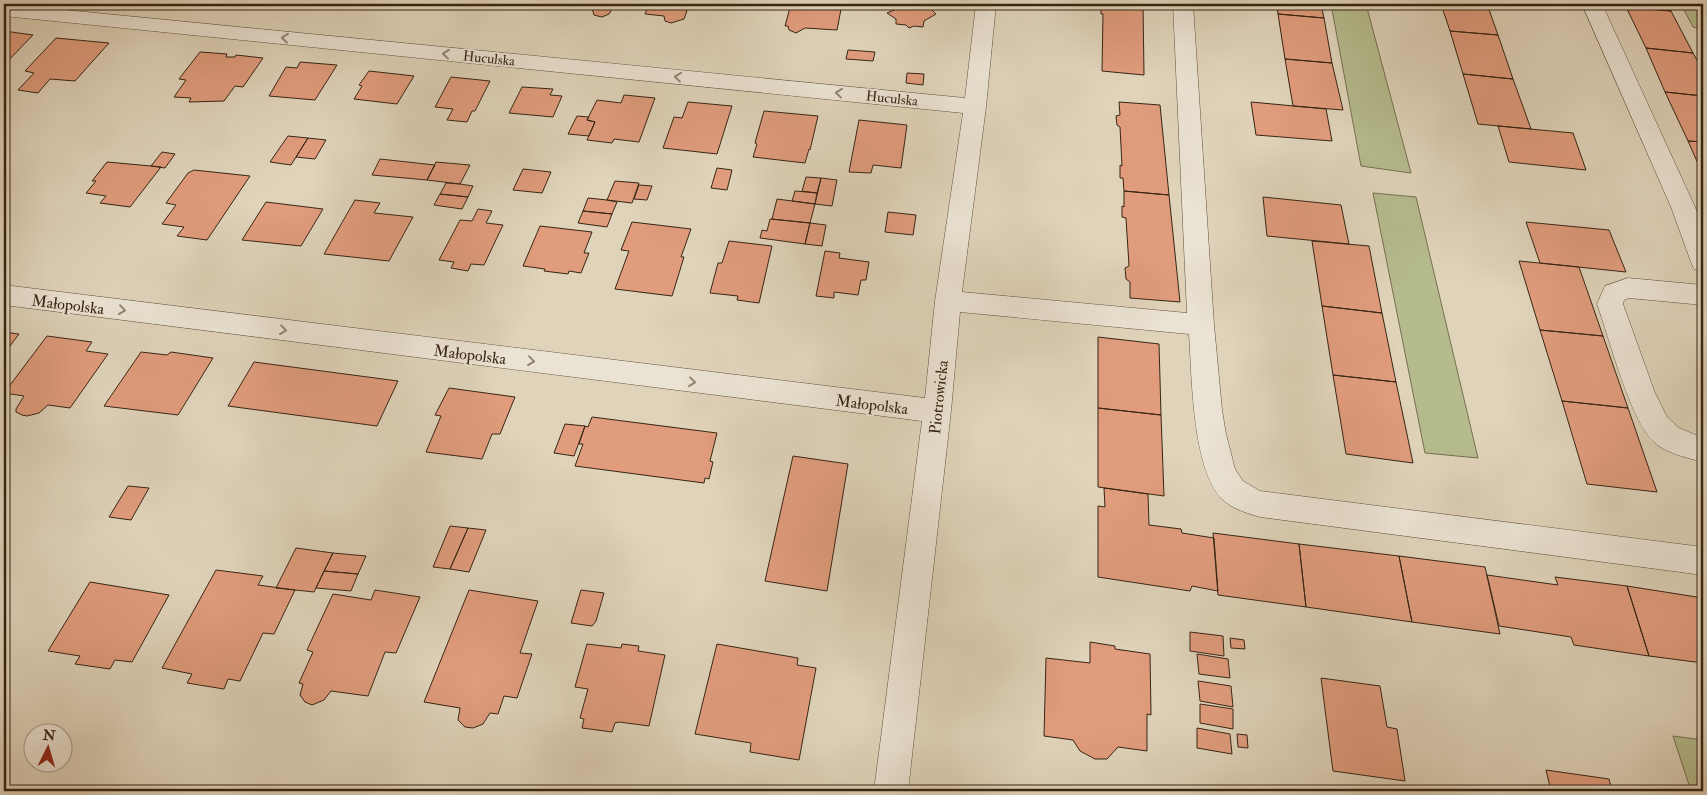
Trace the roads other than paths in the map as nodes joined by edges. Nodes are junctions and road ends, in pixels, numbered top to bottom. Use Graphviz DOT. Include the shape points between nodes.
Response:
graph roads {
  1 [pos="986,4"];
  2 [pos="1183,4"];
  3 [pos="1592,4"];
  4 [pos="4,10"];
  5 [pos="975,106"];
  6 [pos="1693,208"];
  7 [pos="1703,262"];
  8 [pos="4,295"];
  9 [pos="1703,295"];
  10 [pos="948,301"];
  11 [pos="1201,325"];
  12 [pos="937,412"];
  13 [pos="1703,450"];
  14 [pos="1703,561"];
  15 [pos="891,791"];
  1 -- 5 [label="street, Piotrowicka"];
  2 -- 11 [label="street"];
  3 -- 6 [label="street"];
  5 -- 4 [label="street, Huculska, one-way"];
  5 -- 10 [label="street, Piotrowicka"];
  6 -- 7 [label="street"];
  8 -- 12 [label="street, Małopolska, one-way"];
  9 -- 13 [label="street" via="1628,288 1614,293 1610,304 1650,414 1663,433"];
  10 -- 11 [label="street"];
  10 -- 12 [label="street, Piotrowicka"];
  11 -- 14 [label="street" via="1212,437 1218,464 1229,486 1242,497 1260,504"];
  12 -- 15 [label="street, Piotrowicka"];
}
